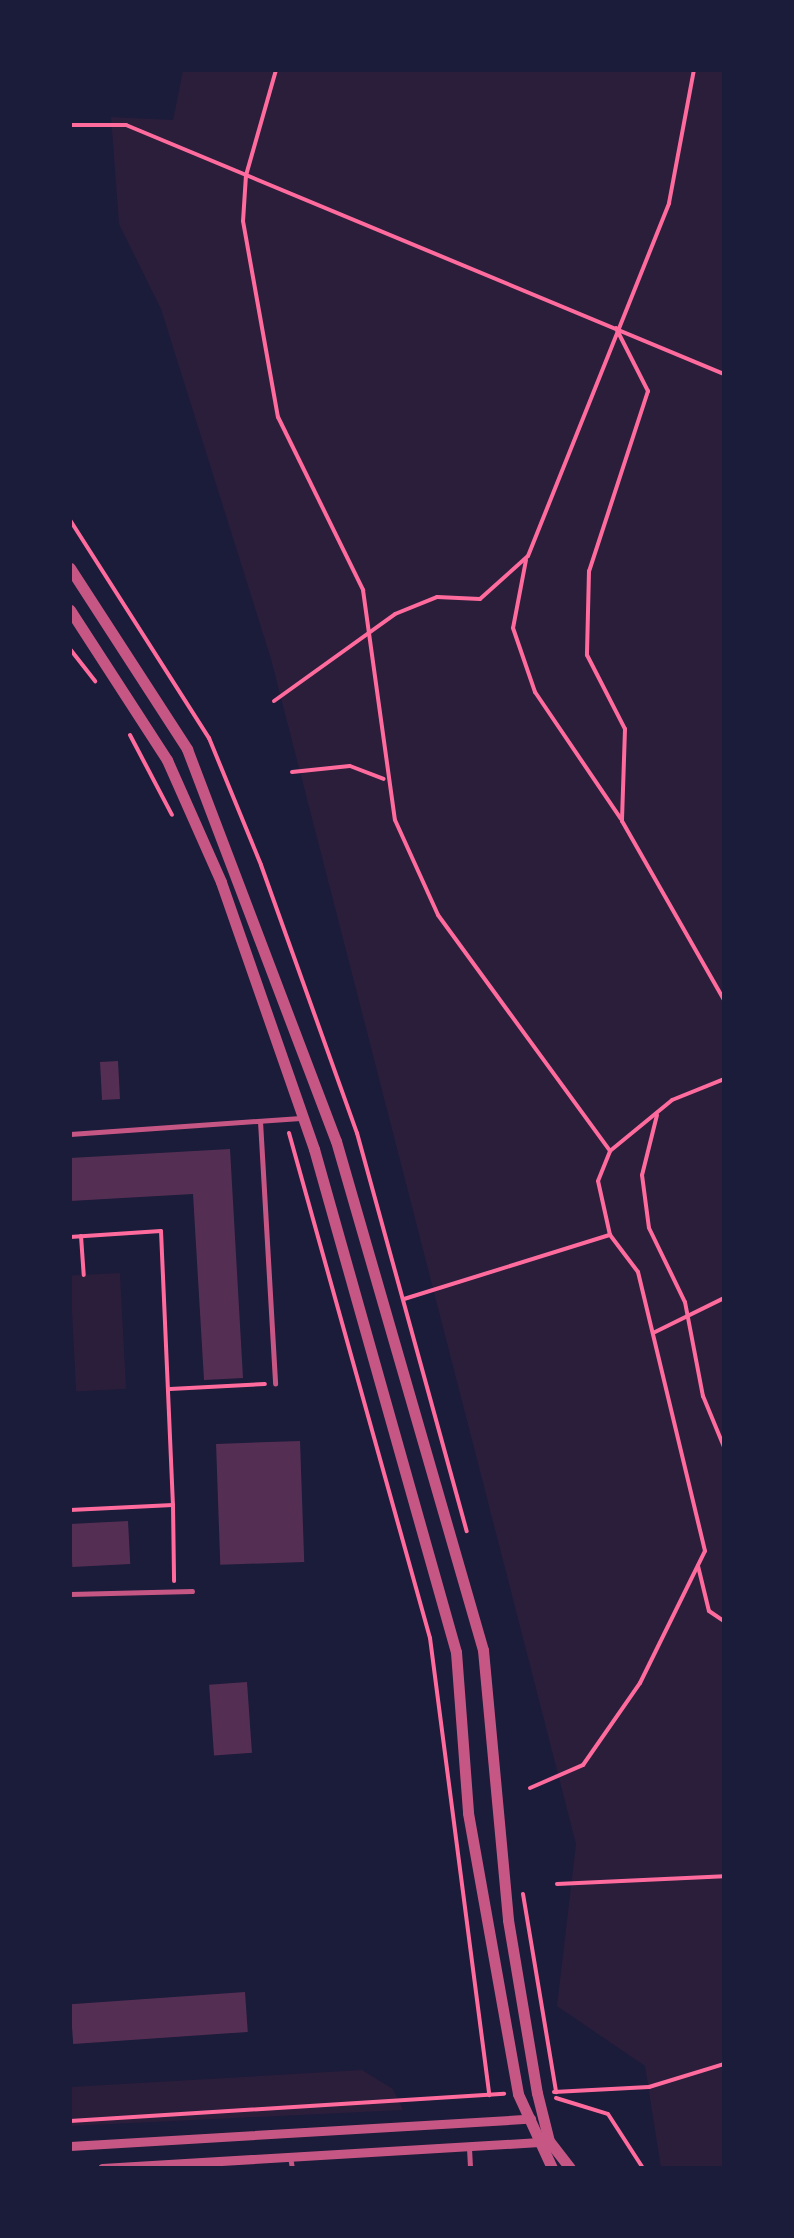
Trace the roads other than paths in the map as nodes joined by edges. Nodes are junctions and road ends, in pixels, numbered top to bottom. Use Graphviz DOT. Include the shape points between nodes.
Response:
graph roads {
  1 [pos="70,568"];
  2 [pos="70,610"];
  3 [pos="303,1118"];
  4 [pos="260,1121"];
  5 [pos="70,1134"];
  6 [pos="275,1384"];
  7 [pos="192,1591"];
  8 [pos="70,1594"];
  9 [pos="544,2118"];
  10 [pos="526,2119"];
  11 [pos="543,2142"];
  12 [pos="70,2146"];
  13 [pos="468,2146"];
  14 [pos="291,2162"];
  15 [pos="102,2168"];
  16 [pos="470,2168"];
  17 [pos="552,2168"];
  18 [pos="570,2168"];
  1 -- 9 [label="street" via="187,749 336,1141 482,1650 494,1813"];
  2 -- 3 [label="street" via="167,760 220,882"];
  3 -- 4 [label="lane"];
  3 -- 10 [label="street" via="456,1652 468,1812"];
  4 -- 5 [label="lane"];
  4 -- 6 [label="lane"];
  7 -- 8 [label="lane"];
  9 -- 10 [label="street"];
  9 -- 11 [label="street"];
  10 -- 11 [label="street"];
  10 -- 12 [label="street"];
  11 -- 13 [label="street"];
  11 -- 17 [label="street"];
  11 -- 18 [label="street"];
  13 -- 14 [label="street"];
  13 -- 16 [label="lane"];
  14 -- 15 [label="street"];
}
